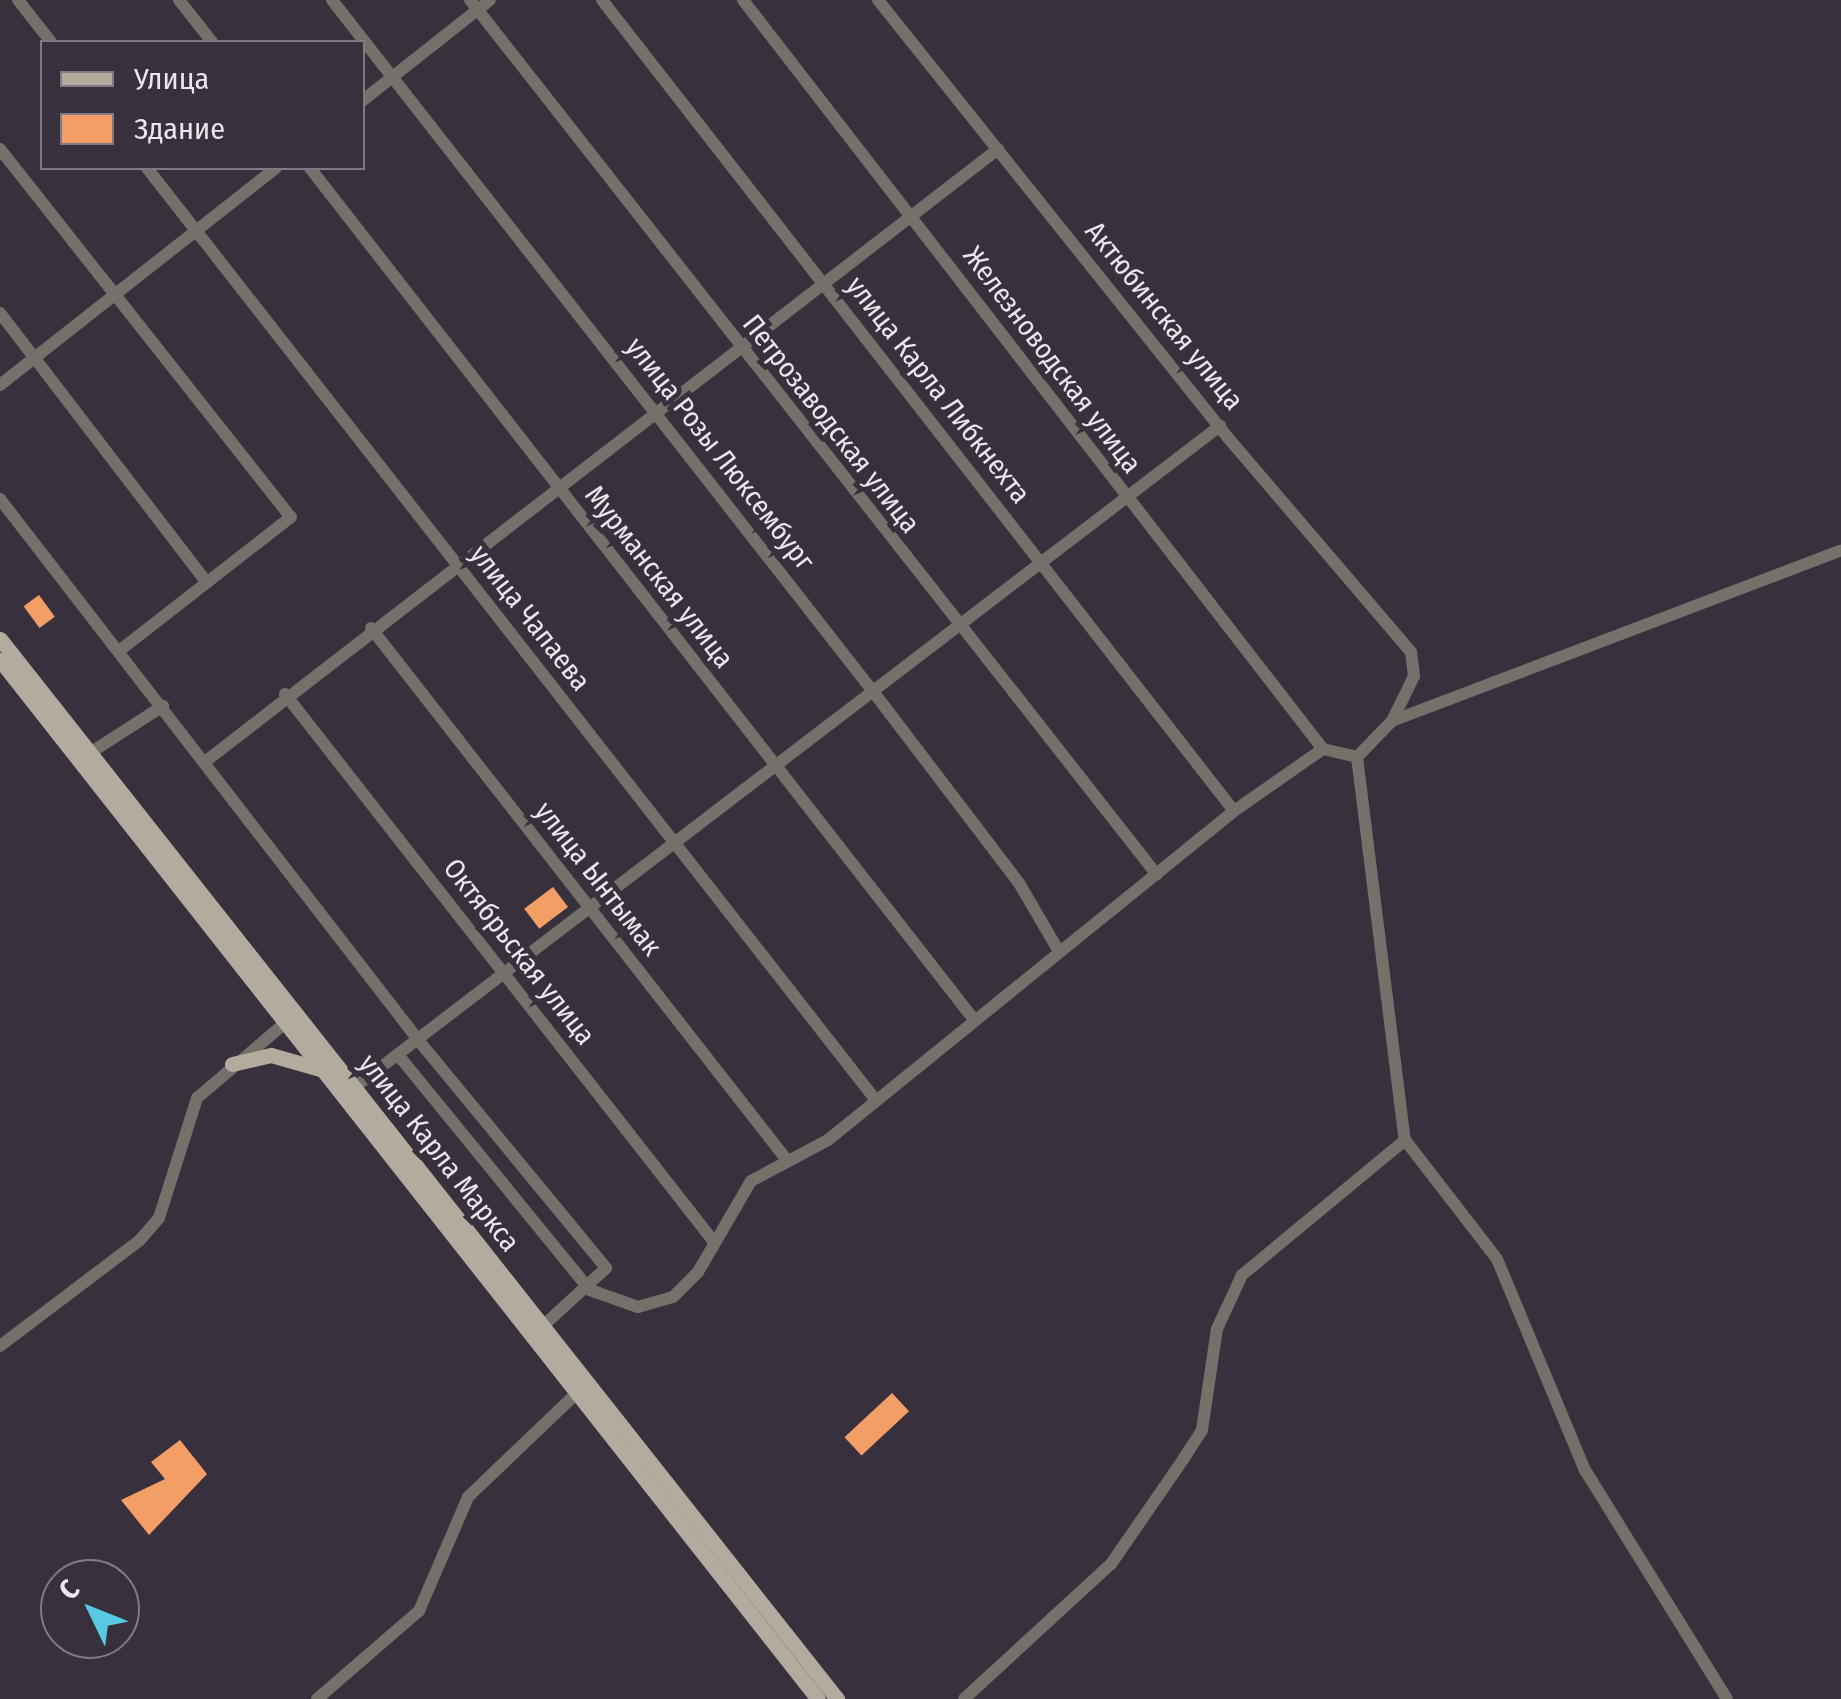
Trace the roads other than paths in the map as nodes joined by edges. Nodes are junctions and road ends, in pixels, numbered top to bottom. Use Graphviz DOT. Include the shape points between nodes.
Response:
graph roads {
  1 [pos="18,0"];
  2 [pos="179,0"];
  3 [pos="332,0"];
  4 [pos="490,0"];
  5 [pos="602,0"];
  6 [pos="744,0"];
  7 [pos="878,0"];
  8 [pos="474,5"];
  9 [pos="49,40"];
  10 [pos="210,40"];
  11 [pos="363,40"];
  12 [pos="365,43"];
  13 [pos="392,78"];
  14 [pos="365,99"];
  15 [pos="0,148"];
  16 [pos="998,149"];
  17 [pos="150,170"];
  18 [pos="273,170"];
  19 [pos="312,170"];
  20 [pos="910,216"];
  21 [pos="195,229"];
  22 [pos="822,283"];
  23 [pos="115,290"];
  24 [pos="0,313"];
  25 [pos="740,346"];
  26 [pos="32,358"];
  27 [pos="0,384"];
  28 [pos="653,409"];
  29 [pos="1220,426"];
  30 [pos="556,486"];
  31 [pos="0,500"];
  32 [pos="1128,500"];
  33 [pos="1841,550"];
  34 [pos="456,564"];
  35 [pos="1044,564"];
  36 [pos="206,583"];
  37 [pos="371,628"];
  38 [pos="960,628"];
  39 [pos="1,648"];
  40 [pos="119,651"];
  41 [pos="285,694"];
  42 [pos="875,694"];
  43 [pos="163,706"];
  44 [pos="1392,721"];
  45 [pos="1323,749"];
  46 [pos="90,753"];
  47 [pos="1357,756"];
  48 [pos="206,761"];
  49 [pos="776,768"];
  50 [pos="1234,811"];
  51 [pos="674,846"];
  52 [pos="1156,875"];
  53 [pos="590,910"];
  54 [pos="1057,948"];
  55 [pos="506,975"];
  56 [pos="971,1016"];
  57 [pos="291,1018"];
  58 [pos="419,1041"];
  59 [pos="399,1056"];
  60 [pos="232,1064"];
  61 [pos="322,1069"];
  62 [pos="355,1088"];
  63 [pos="874,1098"];
  64 [pos="1405,1140"];
  65 [pos="786,1159"];
  66 [pos="714,1242"];
  67 [pos="590,1290"];
  68 [pos="544,1326"];
  69 [pos="0,1346"];
  70 [pos="583,1386"];
  71 [pos="317,1699"];
  72 [pos="818,1699"];
  73 [pos="837,1699"];
  74 [pos="964,1699"];
  75 [pos="1727,1699"];
  1 -- 9 [label="street"];
  2 -- 10 [label="street"];
  3 -- 11 [label="street, улица Розы Люксембург"];
  4 -- 8 [label="street"];
  5 -- 22 [label="street, улица Карла Либкнехта"];
  6 -- 20 [label="street, Железноводская улица"];
  7 -- 16 [label="street, Актюбинская улица"];
  8 -- 13 [label="street"];
  8 -- 25 [label="street, Петрозаводская улица"];
  12 -- 13 [label="street, улица Розы Люксембург"];
  13 -- 14 [label="street"];
  13 -- 28 [label="street, улица Розы Люксембург"];
  15 -- 23 [label="street"];
  16 -- 20 [label="street"];
  16 -- 29 [label="street, Актюбинская улица"];
  17 -- 21 [label="street, улица Чапаева"];
  18 -- 21 [label="street"];
  19 -- 30 [label="street, Мурманская улица"];
  20 -- 22 [label="street"];
  20 -- 32 [label="street, Железноводская улица"];
  21 -- 23 [label="street"];
  21 -- 34 [label="street, улица Чапаева"];
  22 -- 25 [label="street"];
  22 -- 35 [label="street, улица Карла Либкнехта"];
  23 -- 26 [label="street"];
  23 -- 36 [label="street" via="292,518"];
  24 -- 26 [label="street"];
  25 -- 28 [label="street"];
  25 -- 38 [label="street, Петрозаводская улица"];
  26 -- 27 [label="street"];
  26 -- 36 [label="street"];
  28 -- 30 [label="street"];
  28 -- 42 [label="street, улица Розы Люксембург"];
  29 -- 32 [label="street"];
  29 -- 44 [label="street, Актюбинская улица" via="1412,661 1414,676"];
  30 -- 34 [label="street"];
  30 -- 49 [label="street, Мурманская улица"];
  31 -- 40 [label="street"];
  32 -- 35 [label="street"];
  32 -- 45 [label="street, Железноводская улица"];
  33 -- 44 [label="street"];
  34 -- 37 [label="street"];
  34 -- 51 [label="street, улица Чапаева"];
  35 -- 38 [label="street"];
  35 -- 50 [label="street, улица Карла Либкнехта"];
  36 -- 40 [label="street"];
  37 -- 41 [label="street"];
  37 -- 53 [label="street, улица Ынтымак"];
  38 -- 42 [label="street"];
  38 -- 52 [label="street, Петрозаводская улица"];
  39 -- 46 [label="main road, улица Карла Маркса"];
  39 -- 57 [label="main road, улица Карла Маркса"];
  40 -- 43 [label="street"];
  41 -- 48 [label="street"];
  41 -- 55 [label="street, Октябрьская улица"];
  42 -- 49 [label="street"];
  42 -- 54 [label="street, улица Розы Люксембург" via="1019,883"];
  43 -- 46 [label="street"];
  43 -- 48 [label="street"];
  44 -- 47 [label="street"];
  45 -- 47 [label="street"];
  45 -- 50 [label="street"];
  46 -- 57 [label="main road, улица Карла Маркса"];
  47 -- 64 [label="street"];
  48 -- 58 [label="street"];
  49 -- 51 [label="street"];
  49 -- 56 [label="street, Мурманская улица"];
  50 -- 52 [label="street"];
  51 -- 53 [label="street"];
  51 -- 63 [label="street, улица Чапаева"];
  52 -- 54 [label="street"];
  53 -- 55 [label="street"];
  53 -- 65 [label="street, улица Ынтымак"];
  54 -- 56 [label="street"];
  55 -- 58 [label="street"];
  55 -- 66 [label="street, Октябрьская улица"];
  56 -- 63 [label="street"];
  57 -- 60 [label="street"];
  57 -- 61 [label="main road, улица Карла Маркса"];
  57 -- 62 [label="main road, улица Карла Маркса"];
  58 -- 59 [label="street"];
  58 -- 67 [label="street" via="606,1268"];
  59 -- 62 [label="street"];
  59 -- 67 [label="street"];
  60 -- 61 [label="main road" via="271,1054"];
  60 -- 69 [label="street" via="196,1098 159,1218"];
  61 -- 70 [label="main road, улица Карла Маркса"];
  62 -- 68 [label="main road, улица Карла Маркса"];
  63 -- 65 [label="street" via="828,1140"];
  64 -- 74 [label="street" via="1242,1276 1217,1329 1202,1430 1184,1458 1111,1564"];
  64 -- 75 [label="street" via="1497,1259 1585,1470"];
  65 -- 66 [label="street" via="733,1201"];
  66 -- 67 [label="street" via="674,1297 638,1308"];
  67 -- 68 [label="street"];
  68 -- 70 [label="main road, улица Карла Маркса"];
  70 -- 71 [label="street" via="468,1497 420,1611"];
  70 -- 72 [label="main road, улица Карла Маркса"];
  70 -- 73 [label="main road, улица Карла Маркса"];
}
